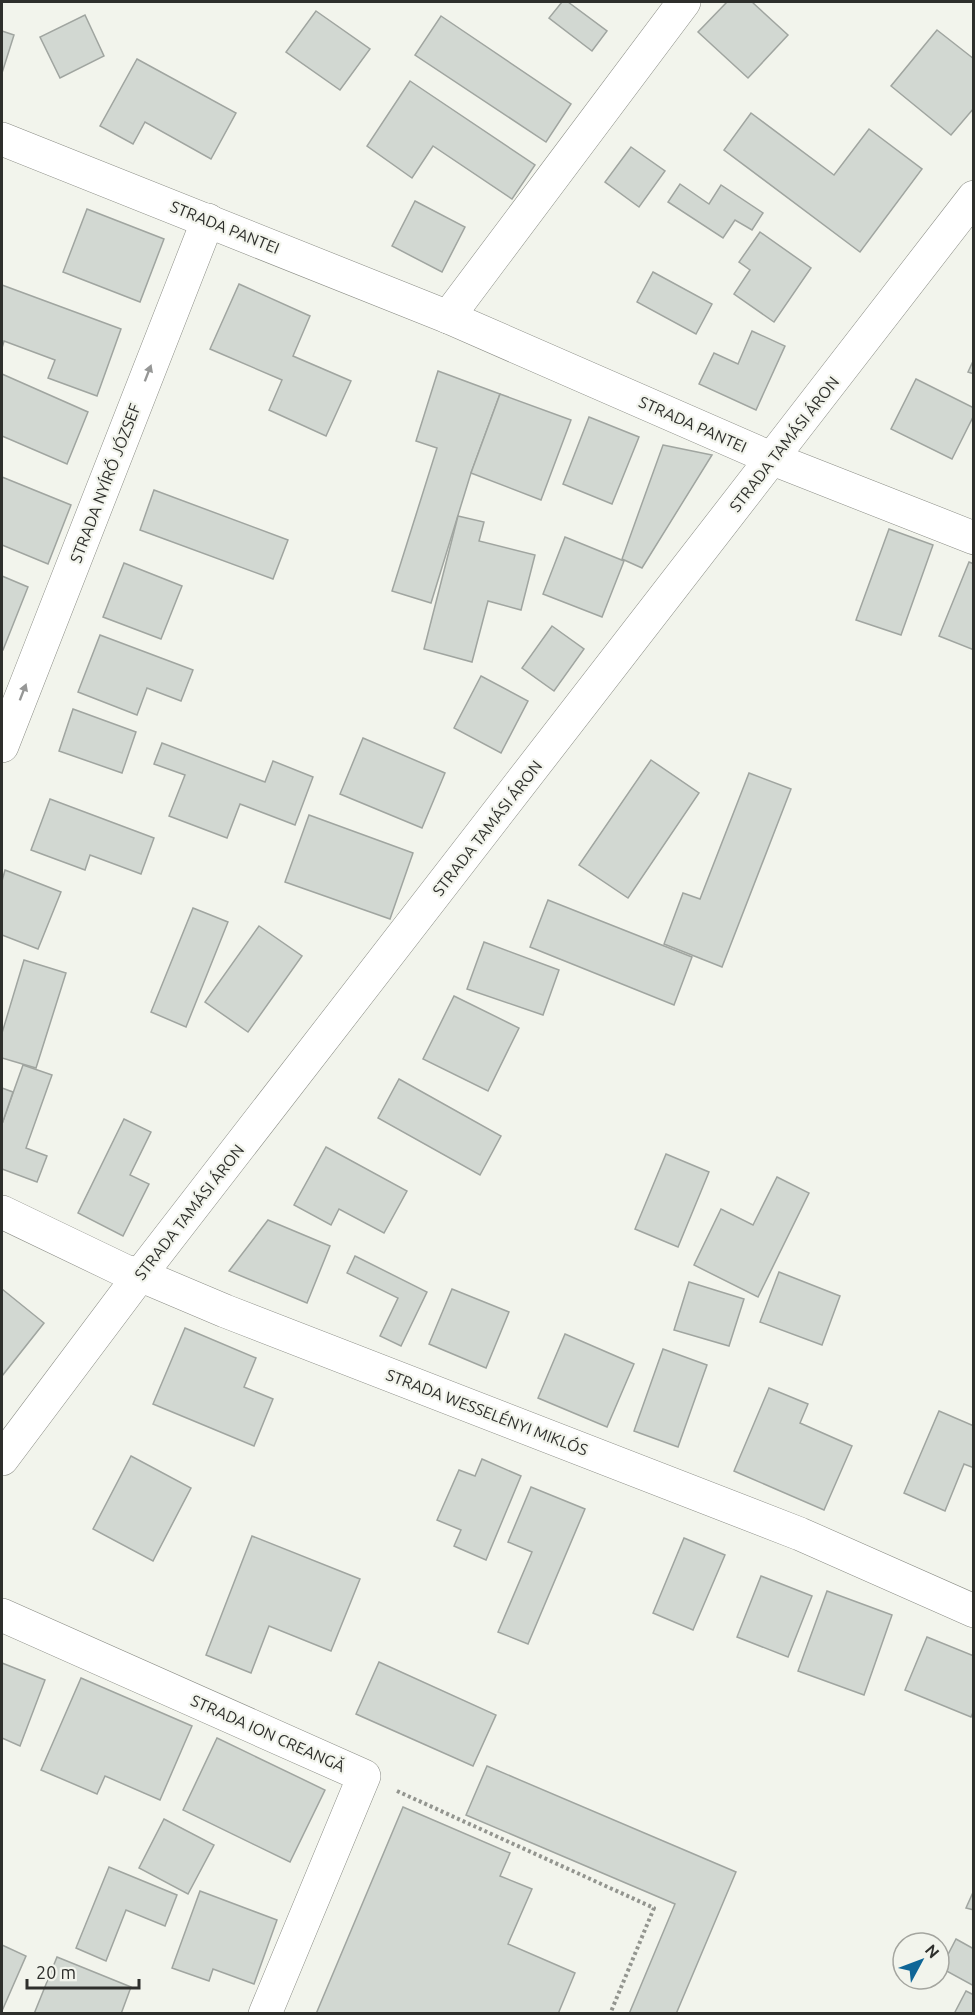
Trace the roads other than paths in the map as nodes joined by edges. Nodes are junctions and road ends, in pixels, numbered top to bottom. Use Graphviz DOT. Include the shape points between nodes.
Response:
graph roads {
  1 [pos="684,2"];
  2 [pos="2,139"];
  3 [pos="974,197"];
  4 [pos="207,220"];
  5 [pos="448,317"];
  6 [pos="772,459"];
  7 [pos="974,538"];
  8 [pos="2,746"];
  9 [pos="2,1212"];
  10 [pos="140,1275"];
  11 [pos="2,1459"];
  12 [pos="974,1611"];
  13 [pos="2,1615"];
  14 [pos="265,2013"];
  1 -- 5 [label="street"];
  2 -- 4 [label="street, STRADA PANTEI"];
  3 -- 6 [label="street, STRADA TAMÁSI ÁRON"];
  4 -- 5 [label="street, STRADA PANTEI"];
  8 -- 4 [label="street, STRADA NYÍRŐ JÓZSEF, one-way"];
  5 -- 6 [label="street, STRADA PANTEI"];
  6 -- 7 [label="street, STRADA PANTEI"];
  6 -- 10 [label="street, STRADA TAMÁSI ÁRON"];
  9 -- 10 [label="street, STRADA WESSELÉNYI MIKLÓS"];
  10 -- 11 [label="street, STRADA TAMÁSI ÁRON"];
  10 -- 12 [label="street, STRADA WESSELÉNYI MIKLÓS" via="800,1534"];
  13 -- 14 [label="street, STRADA ION CREANGĂ" via="364,1776"];
}
